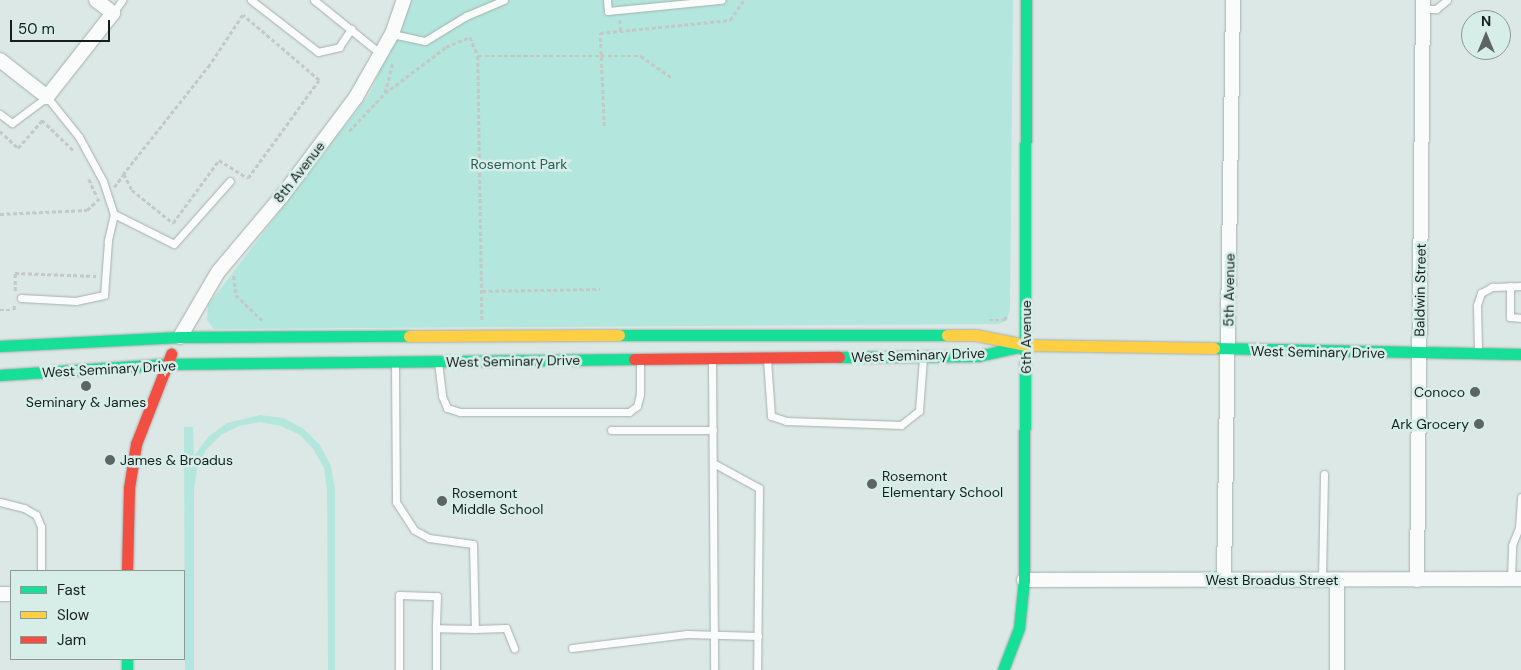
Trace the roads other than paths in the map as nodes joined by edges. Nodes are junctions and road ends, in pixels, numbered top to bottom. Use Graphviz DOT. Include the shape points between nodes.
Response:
graph roads {
  1 [pos="96,0"];
  2 [pos="122,0"];
  3 [pos="251,0"];
  4 [pos="314,0"];
  5 [pos="404,0"];
  6 [pos="504,0"];
  7 [pos="607,0"];
  8 [pos="721,0"];
  9 [pos="1026,0"];
  10 [pos="1233,0"];
  11 [pos="1446,0"];
  12 [pos="1422,5"];
  13 [pos="113,13"];
  14 [pos="351,30"];
  15 [pos="392,34"];
  16 [pos="387,57"];
  17 [pos="0,60"];
  18 [pos="47,97"];
  19 [pos="0,114"];
  20 [pos="230,181"];
  21 [pos="114,214"];
  22 [pos="1510,286"];
  23 [pos="1521,286"];
  24 [pos="21,298"];
  25 [pos="1521,318"];
  26 [pos="712,334"];
  27 [pos="396,336"];
  28 [pos="180,337"];
  29 [pos="1026,345"];
  30 [pos="0,346"];
  31 [pos="1228,351"];
  32 [pos="1419,353"];
  33 [pos="1478,353"];
  34 [pos="1521,354"];
  35 [pos="923,357"];
  36 [pos="767,358"];
  37 [pos="712,359"];
  38 [pos="640,360"];
  39 [pos="395,362"];
  40 [pos="438,362"];
  41 [pos="166,364"];
  42 [pos="0,375"];
  43 [pos="611,430"];
  44 [pos="713,430"];
  45 [pos="713,463"];
  46 [pos="1324,474"];
  47 [pos="1521,497"];
  48 [pos="0,502"];
  49 [pos="1520,531"];
  50 [pos="41,570"];
  51 [pos="127,570"];
  52 [pos="1516,579"];
  53 [pos="1024,580"];
  54 [pos="1224,580"];
  55 [pos="1322,580"];
  56 [pos="1337,580"];
  57 [pos="1417,580"];
  58 [pos="436,628"];
  59 [pos="476,629"];
  60 [pos="714,635"];
  61 [pos="758,636"];
  62 [pos="514,648"];
  63 [pos="572,648"];
  64 [pos="399,670"];
  65 [pos="436,670"];
  66 [pos="714,670"];
  67 [pos="757,670"];
  68 [pos="1003,670"];
  69 [pos="1337,670"];
  1 -- 13 [label="street"];
  2 -- 13 [label="lane"];
  3 -- 14 [label="lane" via="318,52 339,47"];
  4 -- 14 [label="lane"];
  5 -- 15 [label="street, 8th Avenue"];
  6 -- 15 [label="lane" via="466,16 425,40"];
  7 -- 8 [label="lane" via="608,11"];
  9 -- 29 [label="main road, 6th Avenue"];
  10 -- 31 [label="street, 5th Avenue"];
  11 -- 12 [label="lane" via="1436,9"];
  12 -- 32 [label="street, Baldwin Street"];
  13 -- 18 [label="street"];
  14 -- 16 [label="lane"];
  15 -- 16 [label="street, 8th Avenue"];
  16 -- 28 [label="street, 8th Avenue" via="282,196 218,272"];
  17 -- 18 [label="street"];
  18 -- 19 [label="lane" via="12,123"];
  18 -- 21 [label="lane" via="79,137"];
  20 -- 21 [label="lane" via="174,244"];
  21 -- 24 [label="lane" via="108,241 108,276 104,294 76,300"];
  22 -- 23 [label="lane"];
  22 -- 25 [label="lane" via="1510,317"];
  22 -- 33 [label="lane" via="1492,286 1481,293 1477,305"];
  26 -- 27 [label="main road, West Seminary Drive"];
  26 -- 29 [label="main road, West Seminary Drive" via="976,335"];
  26 -- 37 [label="main road"];
  27 -- 28 [label="main road, West Seminary Drive"];
  27 -- 39 [label="main road"];
  28 -- 30 [label="main road, West Seminary Drive"];
  28 -- 41 [label="main road"];
  29 -- 31 [label="main road, West Seminary Drive"];
  29 -- 35 [label="main road, West Seminary Drive" via="978,356"];
  29 -- 53 [label="main road, 6th Avenue"];
  31 -- 32 [label="main road, West Seminary Drive"];
  31 -- 54 [label="street, 5th Avenue"];
  32 -- 33 [label="main road, West Seminary Drive"];
  32 -- 57 [label="street, Baldwin Street"];
  33 -- 34 [label="main road, West Seminary Drive"];
  35 -- 36 [label="main road, West Seminary Drive"];
  35 -- 36 [label="lane" via="919,411 901,425 786,421 771,416"];
  36 -- 37 [label="main road, West Seminary Drive"];
  37 -- 38 [label="main road, West Seminary Drive"];
  37 -- 44 [label="lane"];
  38 -- 40 [label="main road, West Seminary Drive"];
  38 -- 40 [label="lane" via="637,406 629,412 460,412 447,408 444,402"];
  39 -- 40 [label="main road, West Seminary Drive"];
  39 -- 41 [label="main road, West Seminary Drive"];
  39 -- 59 [label="lane" via="396,502 414,530 429,538 473,544"];
  41 -- 42 [label="main road, West Seminary Drive"];
  41 -- 51 [label="main road" via="136,444 128,488"];
  43 -- 44 [label="lane"];
  44 -- 45 [label="lane"];
  45 -- 60 [label="lane"];
  45 -- 61 [label="lane" via="759,488"];
  46 -- 55 [label="lane"];
  47 -- 49 [label="lane"];
  48 -- 50 [label="lane" via="24,508 36,515 41,527"];
  49 -- 52 [label="lane" via="1512,545"];
  52 -- 57 [label="street, West Broadus Street"];
  53 -- 54 [label="street, West Broadus Street"];
  53 -- 68 [label="main road, 6th Avenue" via="1019,628"];
  54 -- 55 [label="street, West Broadus Street"];
  55 -- 56 [label="street, West Broadus Street"];
  56 -- 57 [label="street, West Broadus Street"];
  56 -- 69 [label="street"];
  58 -- 59 [label="lane"];
  58 -- 64 [label="lane" via="437,596 399,595"];
  58 -- 65 [label="lane"];
  59 -- 62 [label="lane" via="506,628"];
  60 -- 61 [label="lane"];
  60 -- 63 [label="lane" via="687,634"];
  60 -- 66 [label="lane"];
  61 -- 67 [label="lane"];
}
